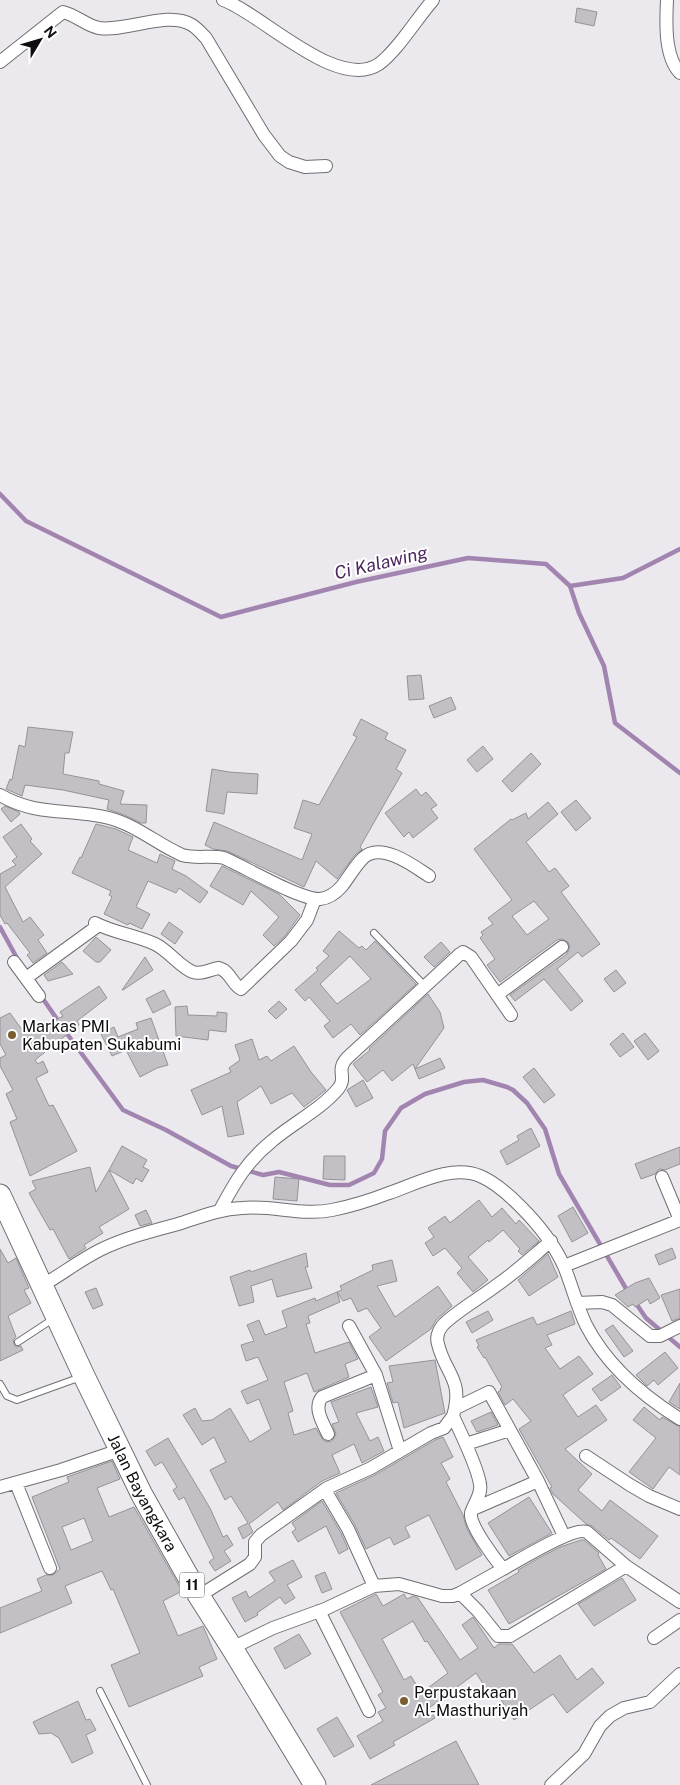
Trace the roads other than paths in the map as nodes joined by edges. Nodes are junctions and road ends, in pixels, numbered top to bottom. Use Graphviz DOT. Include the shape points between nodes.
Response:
graph roads {
  1 [pos="223,0"];
  2 [pos="433,0"];
  3 [pos="667,0"];
  4 [pos="0,62"];
  5 [pos="680,73"];
  6 [pos="326,166"];
  7 [pos="0,795"];
  8 [pos="429,876"];
  9 [pos="315,899"];
  10 [pos="374,933"];
  11 [pos="562,948"];
  12 [pos="14,962"];
  13 [pos="26,978"];
  14 [pos="425,986"];
  15 [pos="497,995"];
  16 [pos="40,996"];
  17 [pos="511,1015"];
  18 [pos="662,1177"];
  19 [pos="0,1195"];
  20 [pos="220,1210"];
  21 [pos="680,1220"];
  22 [pos="551,1241"];
  23 [pos="564,1266"];
  24 [pos="43,1285"];
  25 [pos="577,1303"];
  26 [pos="57,1316"];
  27 [pos="349,1326"];
  28 [pos="680,1326"];
  29 [pos="18,1342"];
  30 [pos="376,1375"];
  31 [pos="84,1376"];
  32 [pos="0,1384"];
  33 [pos="454,1412"];
  34 [pos="680,1419"];
  35 [pos="510,1430"];
  36 [pos="328,1434"];
  37 [pos="466,1444"];
  38 [pos="120,1450"];
  39 [pos="400,1451"];
  40 [pos="586,1456"];
  41 [pos="538,1481"];
  42 [pos="16,1483"];
  43 [pos="0,1487"];
  44 [pos="325,1490"];
  45 [pos="473,1508"];
  46 [pos="680,1509"];
  47 [pos="564,1536"];
  48 [pos="626,1566"];
  49 [pos="50,1568"];
  50 [pos="504,1569"];
  51 [pos="374,1586"];
  52 [pos="460,1593"];
  53 [pos="199,1596"];
  54 [pos="680,1602"];
  55 [pos="319,1611"];
  56 [pos="680,1620"];
  57 [pos="654,1638"];
  58 [pos="232,1648"];
  59 [pos="680,1674"];
  60 [pos="100,1691"];
  61 [pos="369,1710"];
  62 [pos="147,1785"];
  63 [pos="315,1785"];
  64 [pos="551,1785"];
  1 -- 2 [label="street" via="311,54 357,69 381,62"];
  3 -- 5 [label="street" via="667,35 671,57"];
  4 -- 6 [label="street" via="63,12 96,28 112,29 163,20 183,21 206,38 280,156 305,167"];
  7 -- 9 [label="street" via="32,808 97,815 120,821 182,855 224,858"];
  8 -- 9 [label="street" via="388,853 374,853 363,859 336,893"];
  9 -- 13 [label="street" via="307,920 291,941 241,989 223,969 195,973 156,944 97,924"];
  10 -- 14 [label="lane"];
  11 -- 15 [label="street"];
  12 -- 13 [label="street"];
  13 -- 16 [label="street"];
  14 -- 15 [label="street" via="463,952 471,957"];
  14 -- 20 [label="street" via="344,1061 341,1070 343,1082 332,1096 249,1162"];
  15 -- 17 [label="street"];
  18 -- 21 [label="street"];
  19 -- 24 [label="highway, 11"];
  20 -- 22 [label="street" via="247,1207 319,1212 356,1204 425,1180 467,1172 502,1190"];
  20 -- 24 [label="street" via="109,1246"];
  21 -- 23 [label="street"];
  22 -- 23 [label="street"];
  22 -- 33 [label="street" via="439,1331 439,1348 454,1378"];
  23 -- 25 [label="street"];
  24 -- 26 [label="highway, 11"];
  25 -- 28 [label="street" via="606,1302 650,1336 660,1336"];
  25 -- 34 [label="street" via="587,1327 612,1361 643,1392"];
  26 -- 29 [label="lane"];
  26 -- 31 [label="highway, 11"];
  27 -- 30 [label="street"];
  30 -- 36 [label="street" via="319,1400 318,1408"];
  30 -- 39 [label="street"];
  31 -- 32 [label="lane" via="17,1400 8,1396"];
  31 -- 38 [label="highway, Jalan Bayangkara / 11"];
  33 -- 35 [label="street" via="490,1392"];
  33 -- 37 [label="street"];
  33 -- 39 [label="street" via="444,1428"];
  35 -- 37 [label="street"];
  35 -- 41 [label="street"];
  37 -- 45 [label="street" via="480,1487"];
  38 -- 42 [label="street"];
  38 -- 53 [label="highway, Jalan Bayangkara / 11"];
  39 -- 44 [label="street"];
  40 -- 46 [label="street" via="630,1486"];
  41 -- 45 [label="street"];
  41 -- 47 [label="street"];
  42 -- 43 [label="street"];
  42 -- 49 [label="street"];
  44 -- 51 [label="street" via="348,1529"];
  44 -- 53 [label="street" via="261,1535 255,1542 250,1564"];
  45 -- 50 [label="street" via="472,1522"];
  47 -- 48 [label="street" via="579,1530 587,1532"];
  47 -- 50 [label="street"];
  48 -- 52 [label="street" via="510,1636 498,1636"];
  48 -- 54 [label="street"];
  50 -- 52 [label="street"];
  51 -- 52 [label="street" via="399,1584 442,1596"];
  51 -- 55 [label="street"];
  53 -- 58 [label="highway, Jalan Bayangkara / 11"];
  55 -- 58 [label="street"];
  55 -- 61 [label="street"];
  56 -- 57 [label="street"];
  58 -- 63 [label="highway, Jalan Bayangkara / 11"];
  59 -- 64 [label="street" via="650,1702 624,1708 610,1716 600,1726 584,1754"];
  60 -- 62 [label="lane"];
}
